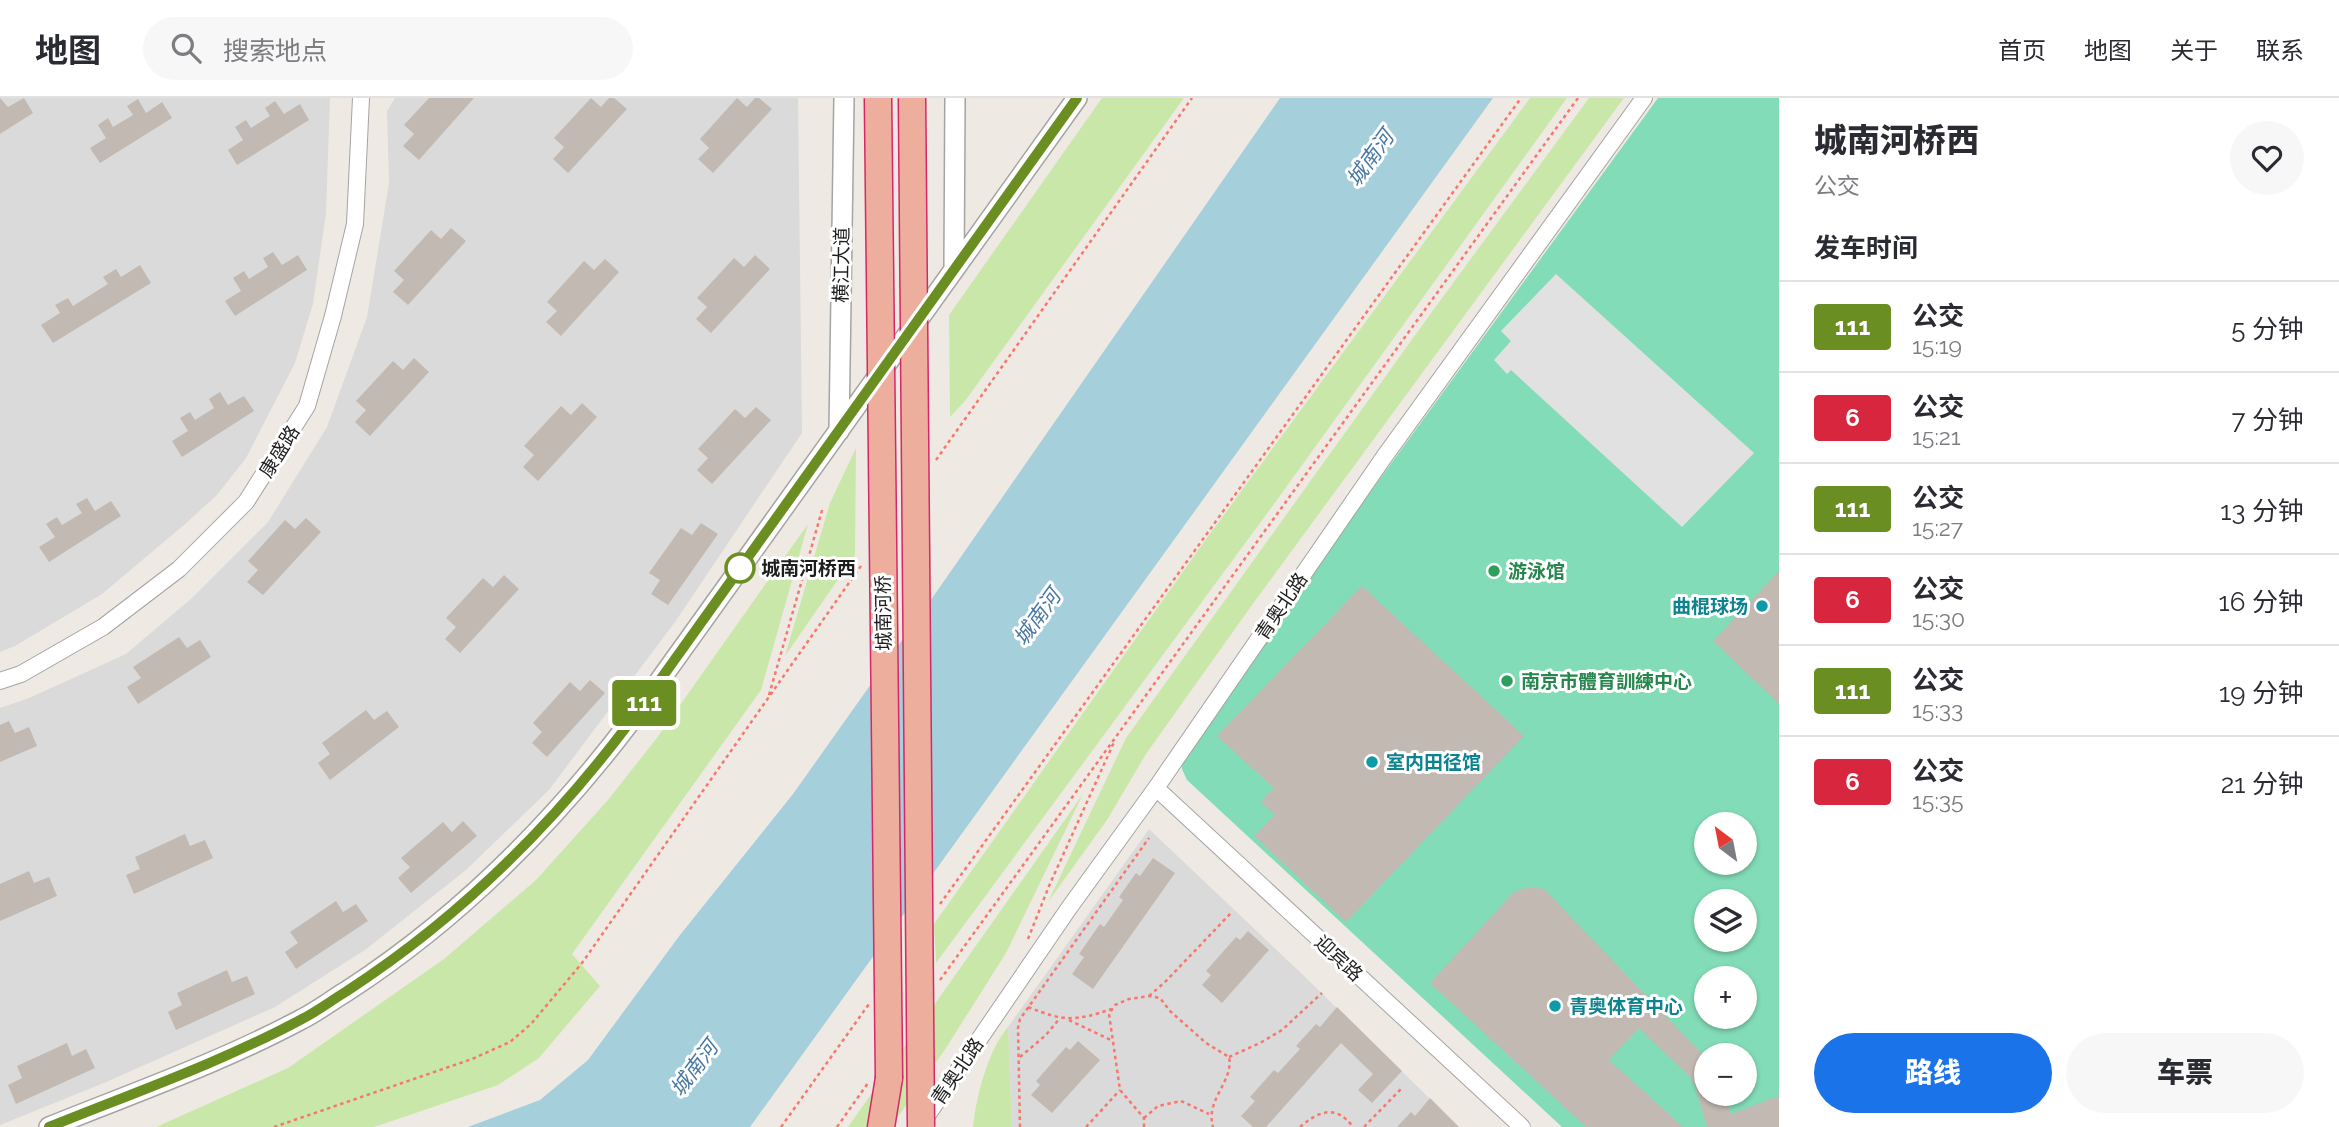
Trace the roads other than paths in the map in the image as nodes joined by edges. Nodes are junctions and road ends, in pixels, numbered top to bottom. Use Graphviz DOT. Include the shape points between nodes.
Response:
graph roads {
  1 [pos="361,98"];
  2 [pos="844,98"];
  3 [pos="878,98"];
  4 [pos="912,98"];
  5 [pos="955,98"];
  6 [pos="1077,98"];
  7 [pos="1644,98"];
  8 [pos="954,270"];
  9 [pos="839,431"];
  10 [pos="0,681"];
  11 [pos="1157,789"];
  12 [pos="879,1080"];
  13 [pos="924,1125"];
  14 [pos="49,1127"];
  15 [pos="881,1127"];
  16 [pos="890,1127"];
  17 [pos="1522,1127"];
  1 -- 10 [label="street, 康盛路" via="355,224 307,406 246,502 180,569 103,627 21,674"];
  2 -- 9 [label="street, 横江大道"];
  3 -- 12 [label="highway, 城南河桥, bridge"];
  4 -- 13 [label="highway, 城南河桥, bridge"];
  5 -- 8 [label="street"];
  6 -- 8 [label="street"];
  7 -- 11 [label="street, 青奥北路" via="1384,457"];
  8 -- 9 [label="street"];
  9 -- 14 [label="street" via="588,778 476,893 421,939 303,1019"];
  11 -- 13 [label="street, 青奥北路" via="1025,971"];
  11 -- 17 [label="street, 迎宾路"];
  12 -- 15 [label="highway"];
  12 -- 16 [label="highway, 城南河桥"];
}
